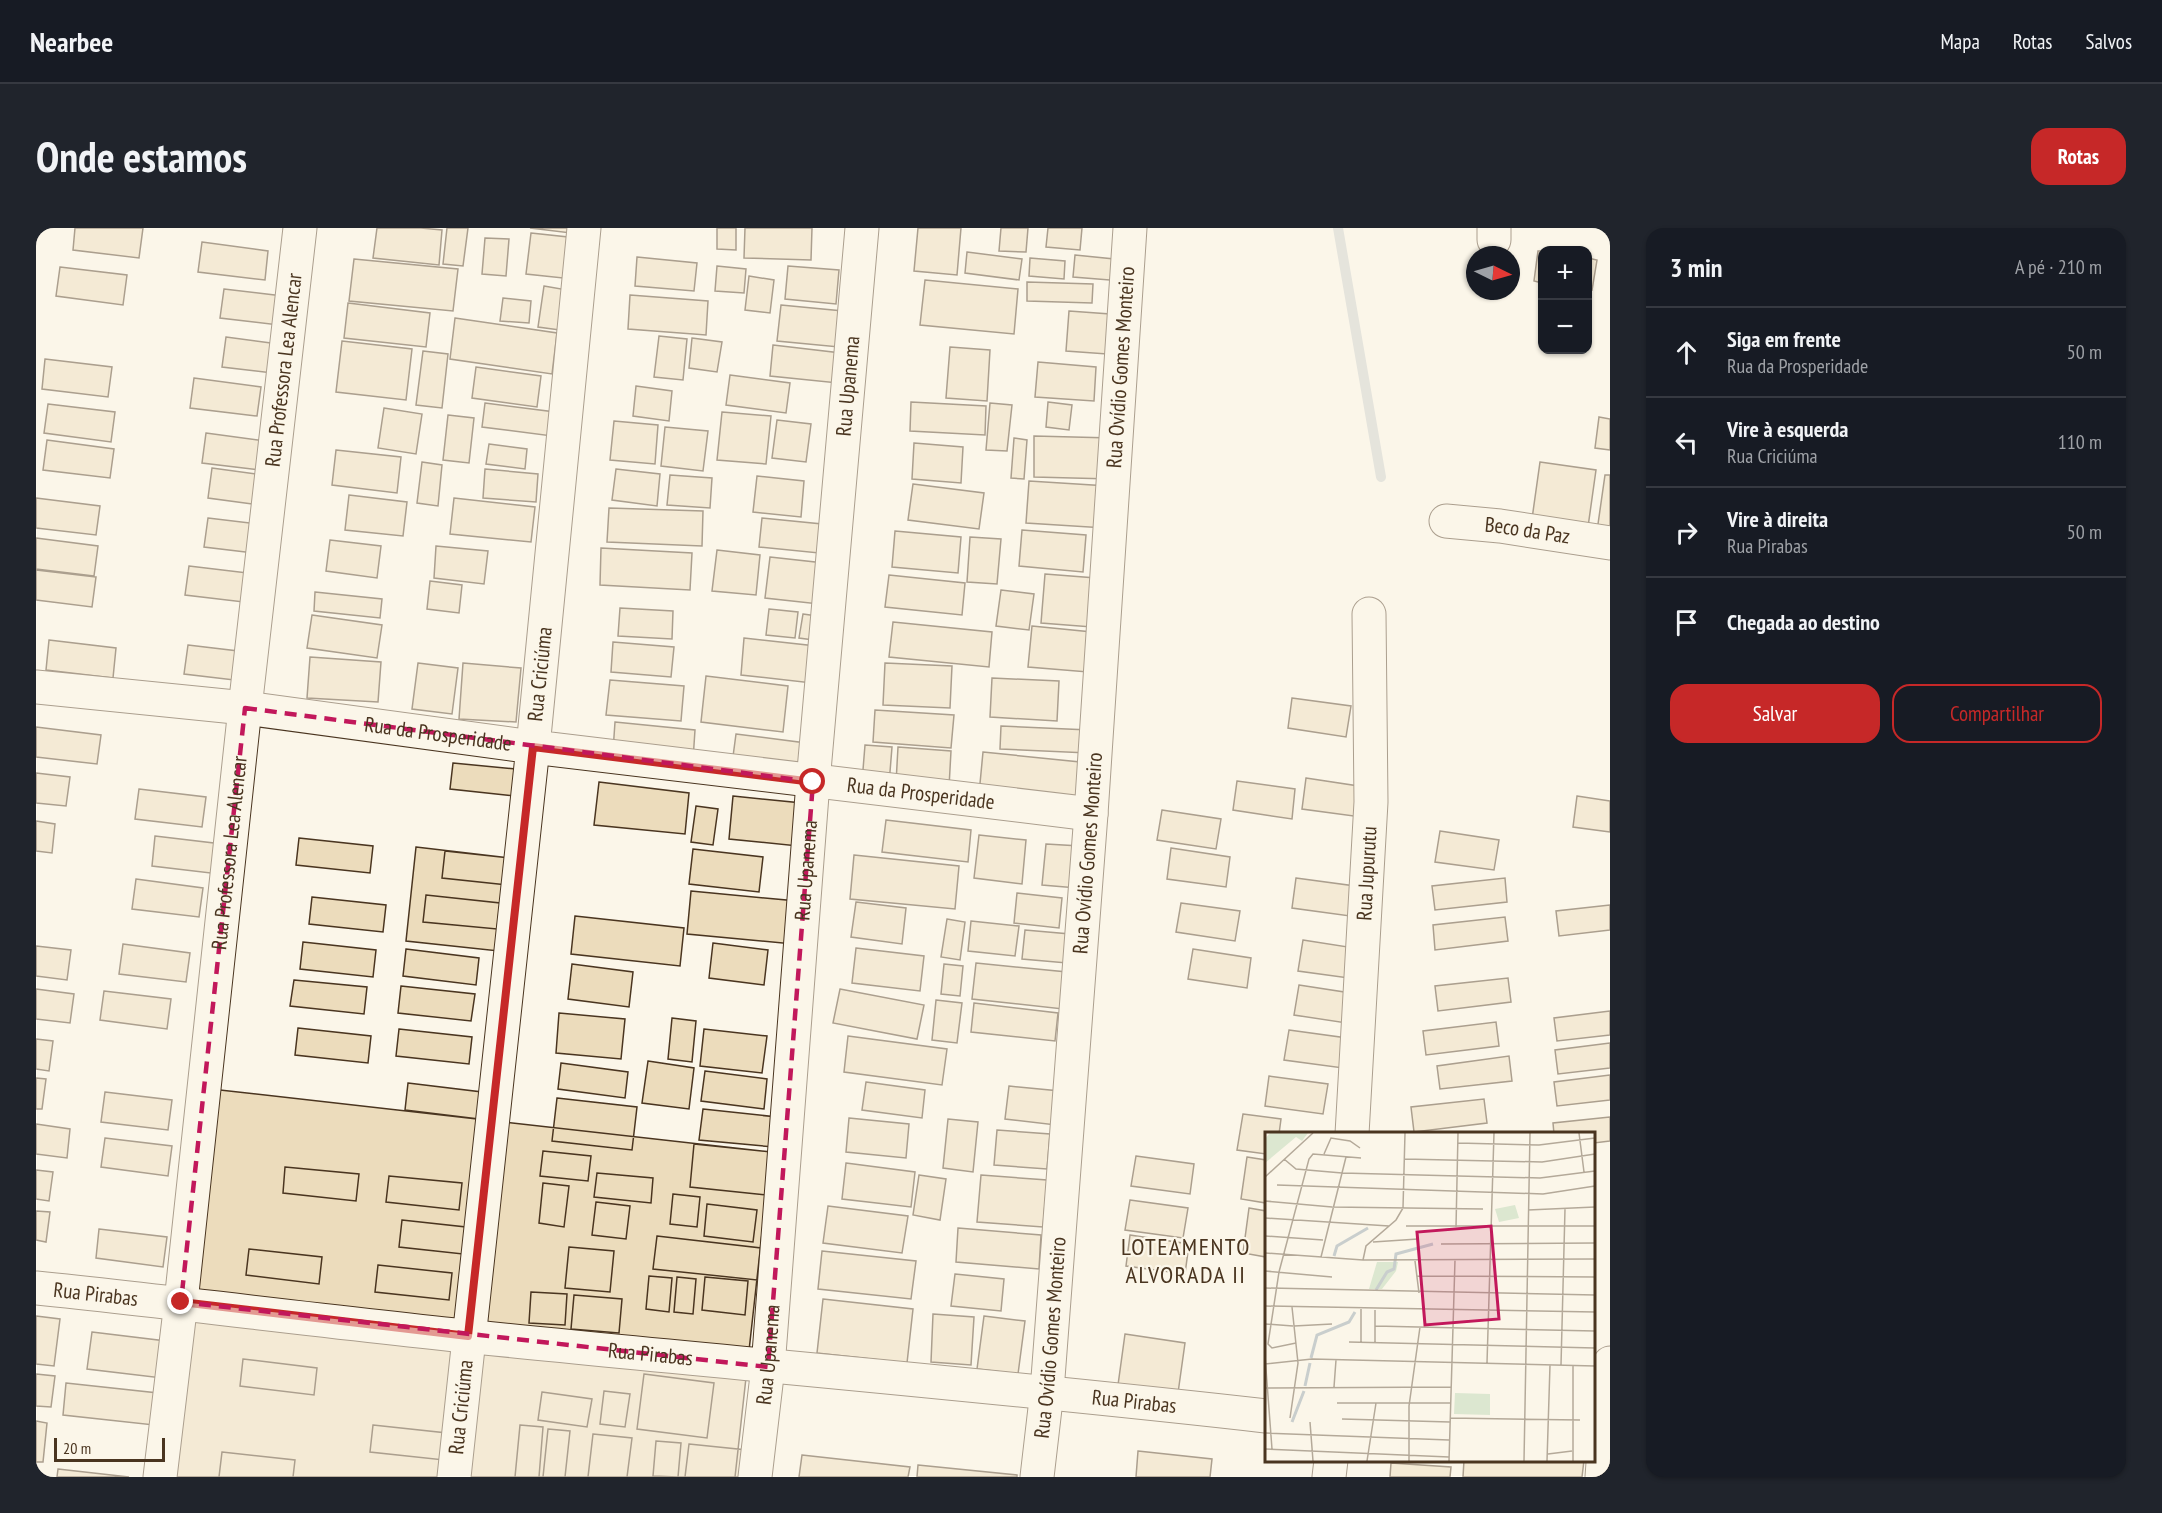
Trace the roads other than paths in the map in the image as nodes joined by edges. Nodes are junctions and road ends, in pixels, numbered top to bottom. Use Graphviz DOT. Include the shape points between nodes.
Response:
graph roads {
  1 [pos="300,228"];
  2 [pos="584,228"];
  3 [pos="862,228"];
  4 [pos="1130,228"];
  5 [pos="1446,521"];
  6 [pos="1610,543"];
  7 [pos="1369,614"];
  8 [pos="36,687"];
  9 [pos="245,708"];
  10 [pos="533,747"];
  11 [pos="813,782"];
  12 [pos="1091,814"];
  13 [pos="1352,1132"];
  14 [pos="36,1288"];
  15 [pos="181,1302"];
  16 [pos="468,1336"];
  17 [pos="1610,1363"];
  18 [pos="768,1367"];
  19 [pos="1047,1391"];
  20 [pos="1265,1416"];
  21 [pos="1602,1456"];
  22 [pos="1331,1462"];
  23 [pos="160,1477"];
  24 [pos="454,1477"];
  25 [pos="755,1477"];
  26 [pos="1037,1477"];
  27 [pos="1329,1477"];
  1 -- 9 [label="street, Rua Professora Lea Alencar"];
  2 -- 10 [label="street, Rua Criciúma"];
  3 -- 11 [label="street, Rua Upanema"];
  4 -- 12 [label="street, Rua Ovídio Gomes Monteiro"];
  5 -- 6 [label="street, Beco da Paz"];
  7 -- 13 [label="street, Rua Jupurutu" via="1371,802"];
  8 -- 9 [label="street, Rua da Prosperidade"];
  9 -- 10 [label="street, Rua da Prosperidade"];
  9 -- 15 [label="street, Rua Professora Lea Alencar"];
  10 -- 11 [label="street, Rua da Prosperidade"];
  10 -- 16 [label="street, Rua Criciúma"];
  11 -- 12 [label="street, Rua da Prosperidade"];
  11 -- 18 [label="street, Rua Upanema"];
  12 -- 19 [label="street, Rua Ovídio Gomes Monteiro"];
  14 -- 15 [label="street, Rua Pirabas"];
  15 -- 16 [label="street, Rua Pirabas"];
  15 -- 23 [label="street, Rua Professora Lea Alencar"];
  16 -- 18 [label="street, Rua Pirabas"];
  16 -- 24 [label="street, Rua Criciúma"];
  17 -- 21 [label="street"];
  18 -- 19 [label="street, Rua Pirabas"];
  18 -- 25 [label="street, Rua Upanema"];
  19 -- 20 [label="street, Rua Pirabas"];
  19 -- 26 [label="street, Rua Ovídio Gomes Monteiro"];
  22 -- 27 [label="street"];
}
